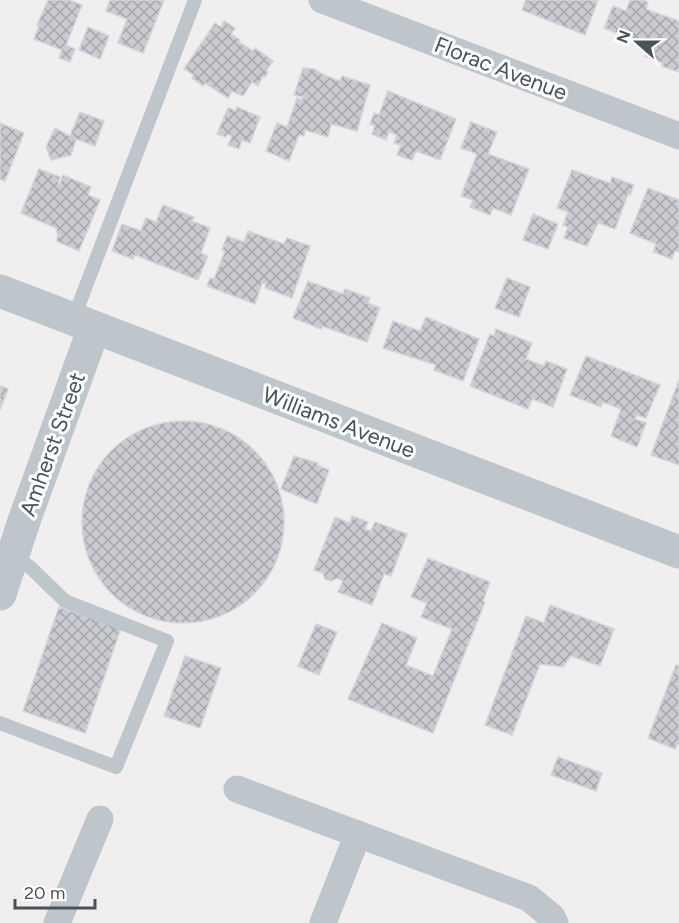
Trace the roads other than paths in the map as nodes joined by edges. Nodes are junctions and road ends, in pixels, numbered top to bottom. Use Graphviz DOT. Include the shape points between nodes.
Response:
graph roads {
  1 [pos="195,0"];
  2 [pos="322,0"];
  3 [pos="679,136"];
  4 [pos="0,291"];
  5 [pos="84,324"];
  6 [pos="679,552"];
  7 [pos="12,555"];
  8 [pos="0,594"];
  9 [pos="0,723"];
  10 [pos="237,789"];
  11 [pos="100,819"];
  12 [pos="358,834"];
  13 [pos="57,923"];
  14 [pos="323,923"];
  15 [pos="555,923"];
  1 -- 5 [label="lane"];
  2 -- 3 [label="street, Florac Avenue"];
  4 -- 5 [label="street, Williams Avenue"];
  5 -- 6 [label="street, Williams Avenue"];
  5 -- 7 [label="street, Amherst Street"];
  7 -- 8 [label="street, Amherst Street"];
  7 -- 9 [label="lane" via="65,601 167,641 116,766"];
  10 -- 12 [label="street"];
  11 -- 13 [label="street"];
  12 -- 14 [label="street"];
  12 -- 15 [label="street" via="529,898"];
}
